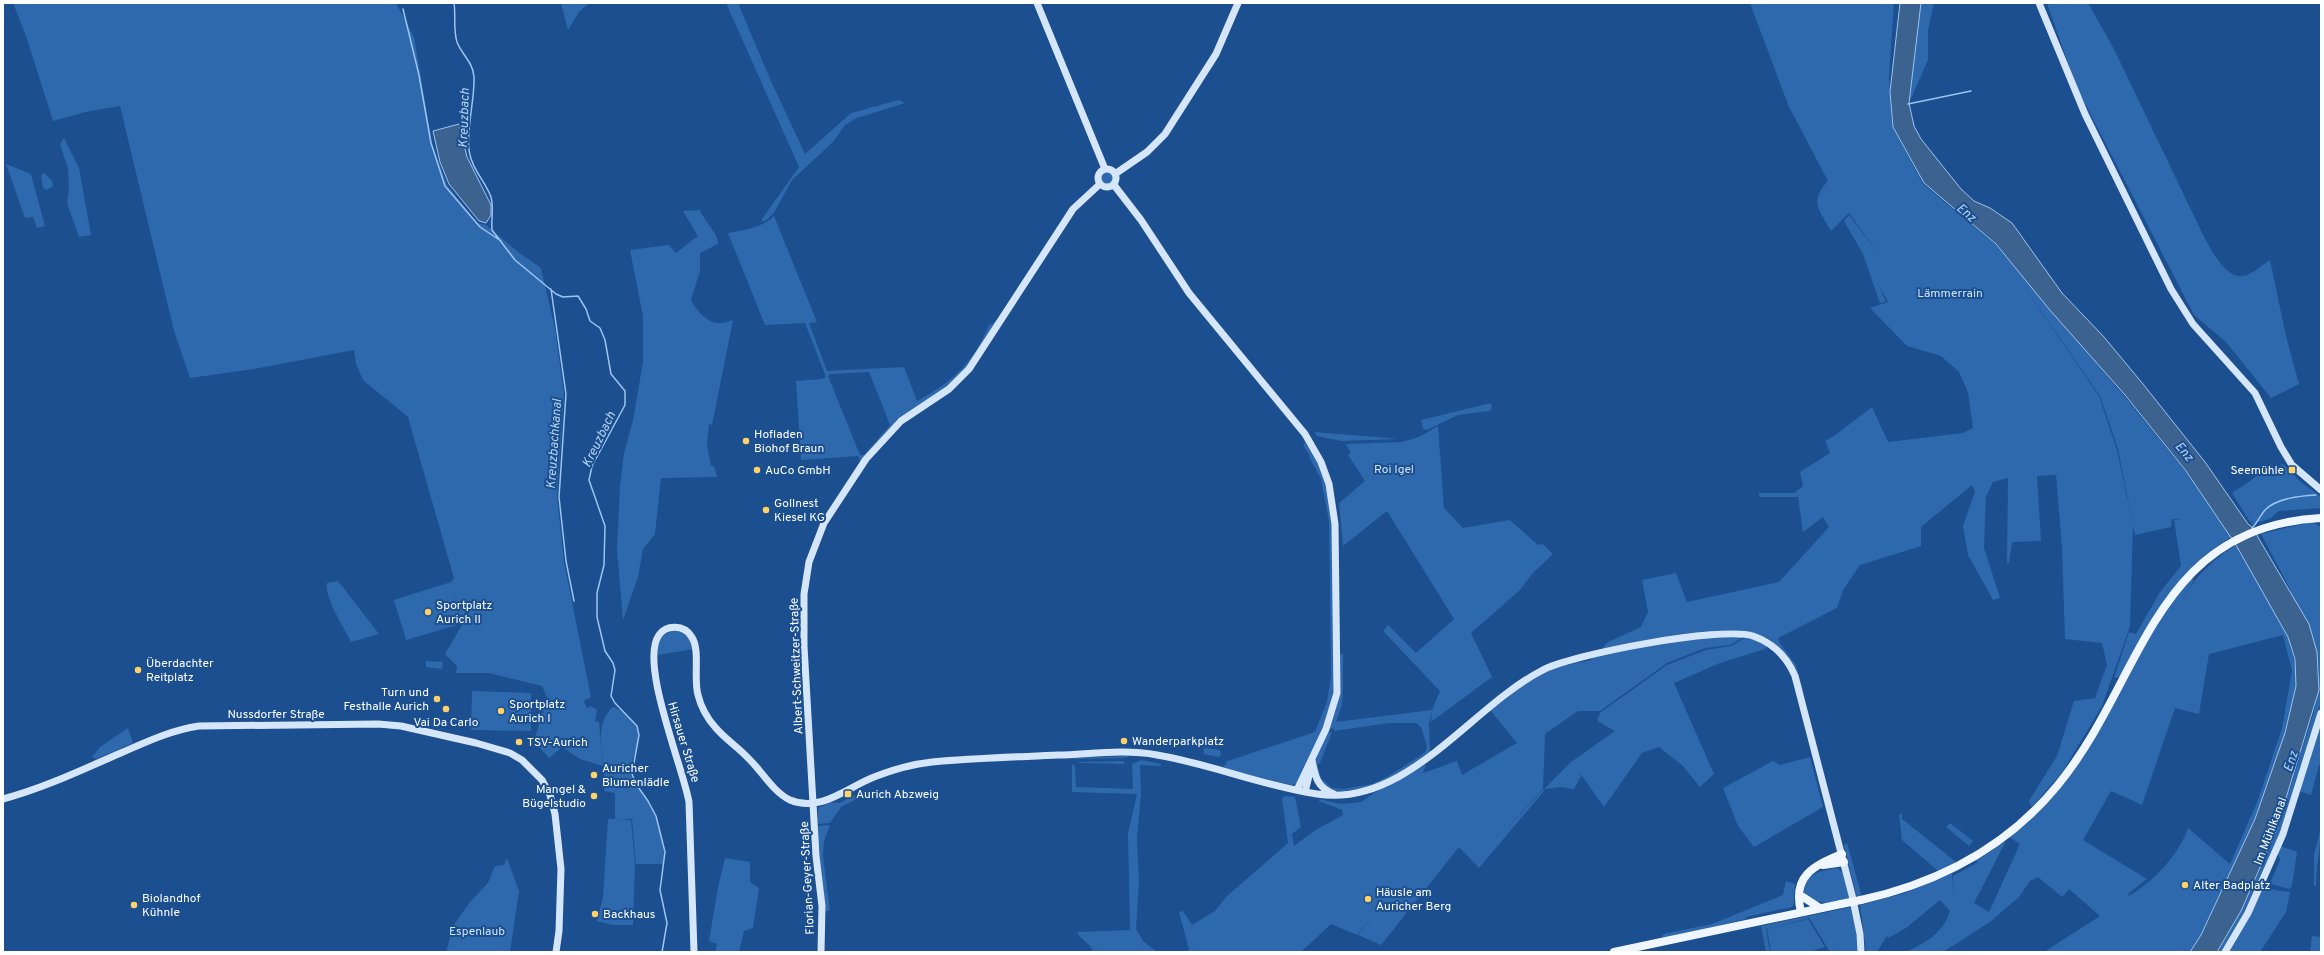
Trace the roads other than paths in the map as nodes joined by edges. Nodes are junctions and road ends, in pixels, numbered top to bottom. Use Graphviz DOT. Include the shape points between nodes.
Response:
graph roads {
  1 [pos="1037,3"];
  2 [pos="1238,3"];
  3 [pos="2039,3"];
  4 [pos="1105,169"];
  5 [pos="1115,174"];
  6 [pos="1100,184"];
  7 [pos="1114,185"];
  8 [pos="2320,490"];
  9 [pos="2311,518"];
  10 [pos="2321,518"];
  11 [pos="2321,523"];
  12 [pos="2321,713"];
  13 [pos="1312,760"];
  14 [pos="1297,790"];
  15 [pos="1305,792"];
  16 [pos="1338,795"];
  17 [pos="3,799"];
  18 [pos="814,803"];
  19 [pos="1843,858"];
  20 [pos="1799,886"];
  21 [pos="1803,897"];
  22 [pos="1820,908"];
  23 [pos="1803,911"];
  24 [pos="556,952"];
  25 [pos="694,952"];
  26 [pos="821,952"];
  27 [pos="1614,952"];
  28 [pos="1861,952"];
  29 [pos="2226,952"];
  1 -- 4 [label="main road"];
  2 -- 5 [label="main road" via="1216,54 1165,134 1146,152"];
  3 -- 8 [label="main road" via="2088,120 2171,289 2193,324 2255,392 2292,465"];
  4 -- 5 [label="main road"];
  4 -- 6 [label="main road" via="1098,176"];
  5 -- 7 [label="main road" via="1117,178"];
  6 -- 7 [label="main road" via="1106,188"];
  6 -- 18 [label="main road, Albert-Schweitzer-Straße" via="1073,209 964,375 949,389 907,416 873,450 824,523 806,577 804,646"];
  7 -- 13 [label="main road" via="1141,220 1189,293 1304,434 1326,473 1332,493 1335,519 1338,680 1331,716"];
  9 -- 10 [label="main road"];
  9 -- 11 [label="main road"];
  9 -- 22 [label="main road, bridge" via="2280,523 2247,534 2216,552 2190,574 2167,600 2077,759 2033,813 1995,844 1956,868 1903,890"];
  12 -- 29 [label="main road, Im Mühlkanal" via="2283,834 2248,913"];
  13 -- 14 [label="main road"];
  13 -- 15 [label="main road"];
  13 -- 16 [label="main road" via="1318,784"];
  14 -- 15 [label="main road"];
  14 -- 18 [label="main road" via="1154,754 1079,754 920,764 871,778 831,798"];
  15 -- 16 [label="main road"];
  16 -- 19 [label="main road" via="1376,787 1394,779 1432,754 1506,693 1555,664 1672,640 1738,633 1754,636 1769,644 1783,656 1794,672"];
  17 -- 24 [label="main road, Nussdorfer Straße" via="36,788 156,737 199,726 378,724 419,729 476,743 510,753 522,760 537,774 550,795 555,814 561,869"];
  18 -- 25 [label="main road, Hirsauer Straße" via="798,802 782,795 752,761 715,727 703,710 698,695 695,680 696,649 692,637 686,630 678,628 667,628 661,632 654,653 659,696 686,784 689,802"];
  18 -- 26 [label="main road, Florian-Geyer-Straße" via="816,856 822,906"];
  19 -- 20 [label="main road" via="1808,872"];
  19 -- 28 [label="main road" via="1860,934"];
  20 -- 21 [label="main road"];
  20 -- 23 [label="main road" via="1798,898"];
  21 -- 22 [label="main road"];
  21 -- 23 [label="main road"];
  22 -- 23 [label="main road"];
  23 -- 27 [label="main road"];
}
